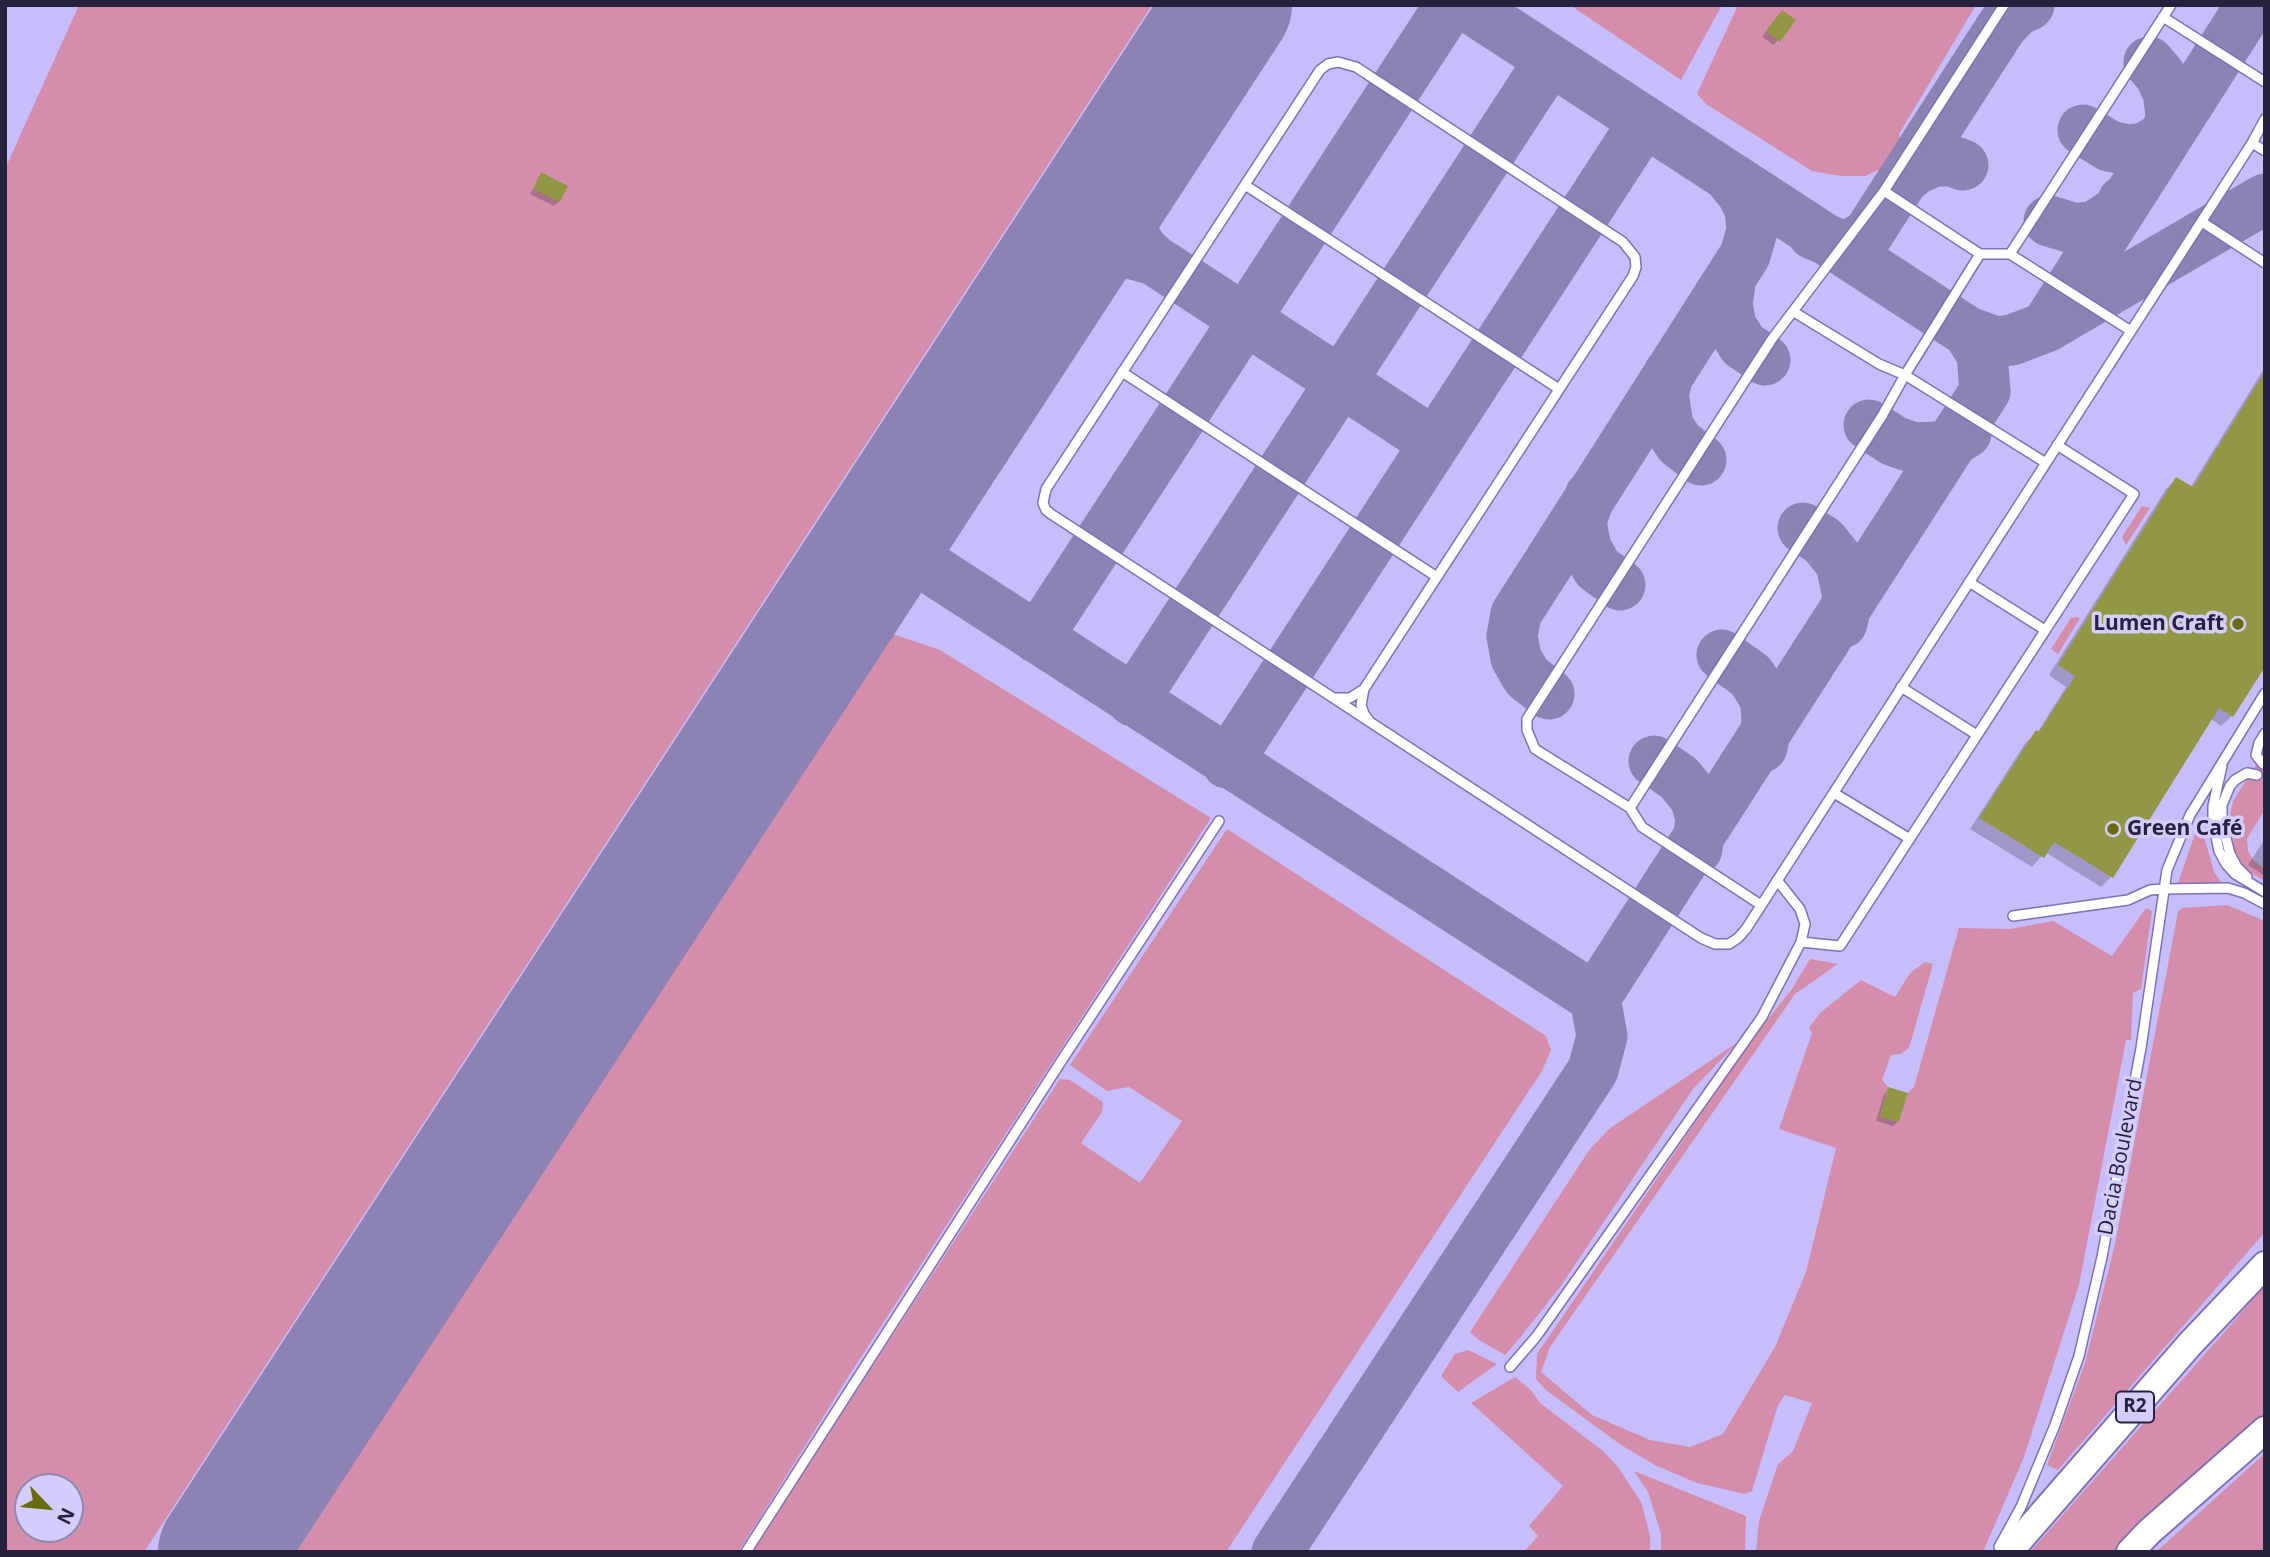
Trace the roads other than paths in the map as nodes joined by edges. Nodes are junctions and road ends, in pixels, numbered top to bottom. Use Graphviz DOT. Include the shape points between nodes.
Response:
graph roads {
  1 [pos="2004,5"];
  2 [pos="2171,5"];
  3 [pos="2164,17"];
  4 [pos="2265,82"];
  5 [pos="2265,119"];
  6 [pos="2252,143"];
  7 [pos="2265,151"];
  8 [pos="1245,185"];
  9 [pos="1884,191"];
  10 [pos="2202,222"];
  11 [pos="1980,254"];
  12 [pos="2010,254"];
  13 [pos="2265,263"];
  14 [pos="1794,312"];
  15 [pos="2131,331"];
  16 [pos="1122,372"];
  17 [pos="1905,375"];
  18 [pos="1559,389"];
  19 [pos="2057,445"];
  20 [pos="2046,463"];
  21 [pos="1437,577"];
  22 [pos="1969,582"];
  23 [pos="2045,630"];
  24 [pos="1901,687"];
  25 [pos="1364,689"];
  26 [pos="2265,693"];
  27 [pos="1332,697"];
  28 [pos="1370,722"];
  29 [pos="2265,733"];
  30 [pos="1977,735"];
  31 [pos="2224,757"];
  32 [pos="2263,764"];
  33 [pos="2257,775"];
  34 [pos="1834,793"];
  35 [pos="1630,808"];
  36 [pos="1219,821"];
  37 [pos="1910,839"];
  38 [pos="1777,880"];
  39 [pos="2252,882"];
  40 [pos="2164,889"];
  41 [pos="2265,892"];
  42 [pos="2265,904"];
  43 [pos="1761,905"];
  44 [pos="2013,916"];
  45 [pos="1801,942"];
  46 [pos="2265,1265"];
  47 [pos="1510,1367"];
  48 [pos="2265,1430"];
  49 [pos="746,1552"];
  50 [pos="1997,1552"];
  51 [pos="2009,1552"];
  52 [pos="2130,1552"];
  1 -- 9 [label="lane"];
  2 -- 3 [label="lane"];
  3 -- 4 [label="lane"];
  3 -- 12 [label="lane"];
  5 -- 6 [label="lane"];
  6 -- 7 [label="lane"];
  6 -- 10 [label="lane"];
  8 -- 16 [label="lane"];
  8 -- 18 [label="lane"];
  8 -- 18 [label="lane" via="1320,70 1339,62 1356,67 1630,248 1635,257 1633,276"];
  9 -- 11 [label="lane"];
  9 -- 14 [label="lane"];
  10 -- 13 [label="lane"];
  10 -- 15 [label="lane"];
  11 -- 12 [label="lane"];
  11 -- 17 [label="lane"];
  12 -- 15 [label="lane"];
  14 -- 17 [label="lane"];
  14 -- 35 [label="lane" via="1772,339 1527,719 1535,749"];
  15 -- 19 [label="lane"];
  16 -- 21 [label="lane"];
  16 -- 27 [label="lane" via="1046,489 1046,510"];
  17 -- 20 [label="lane"];
  17 -- 35 [label="lane"];
  18 -- 21 [label="lane"];
  19 -- 20 [label="lane"];
  19 -- 23 [label="lane" via="2134,494"];
  20 -- 22 [label="lane"];
  21 -- 25 [label="lane"];
  22 -- 23 [label="lane"];
  22 -- 24 [label="lane"];
  23 -- 30 [label="lane"];
  24 -- 30 [label="lane"];
  24 -- 34 [label="lane"];
  25 -- 27 [label="lane" via="1350,698"];
  25 -- 28 [label="lane" via="1361,705"];
  26 -- 31 [label="lane, Dacia Boulevard"];
  27 -- 28 [label="lane"];
  28 -- 43 [label="lane" via="1701,938 1729,944"];
  29 -- 32 [label="lane" via="2256,755"];
  30 -- 37 [label="lane"];
  31 -- 39 [label="lane, Dacia Boulevard" via="2213,806 2215,838 2226,864"];
  31 -- 40 [label="lane, Dacia Boulevard" via="2190,815"];
  33 -- 39 [label="lane" via="2248,773 2235,780 2222,805 2230,854"];
  34 -- 37 [label="lane"];
  34 -- 38 [label="lane"];
  35 -- 43 [label="lane" via="1642,827"];
  36 -- 49 [label="lane"];
  37 -- 45 [label="lane" via="1840,946"];
  38 -- 43 [label="lane"];
  38 -- 45 [label="lane" via="1800,909 1805,925"];
  39 -- 41 [label="lane, Dacia Boulevard"];
  40 -- 42 [label="lane" via="2228,888"];
  40 -- 44 [label="lane" via="2128,900"];
  40 -- 50 [label="lane, Dacia Boulevard" via="2141,1048 2079,1356 2056,1425"];
  45 -- 47 [label="lane" via="1762,1017"];
  46 -- 51 [label="main road, R2"];
  48 -- 52 [label="main road"];
}
